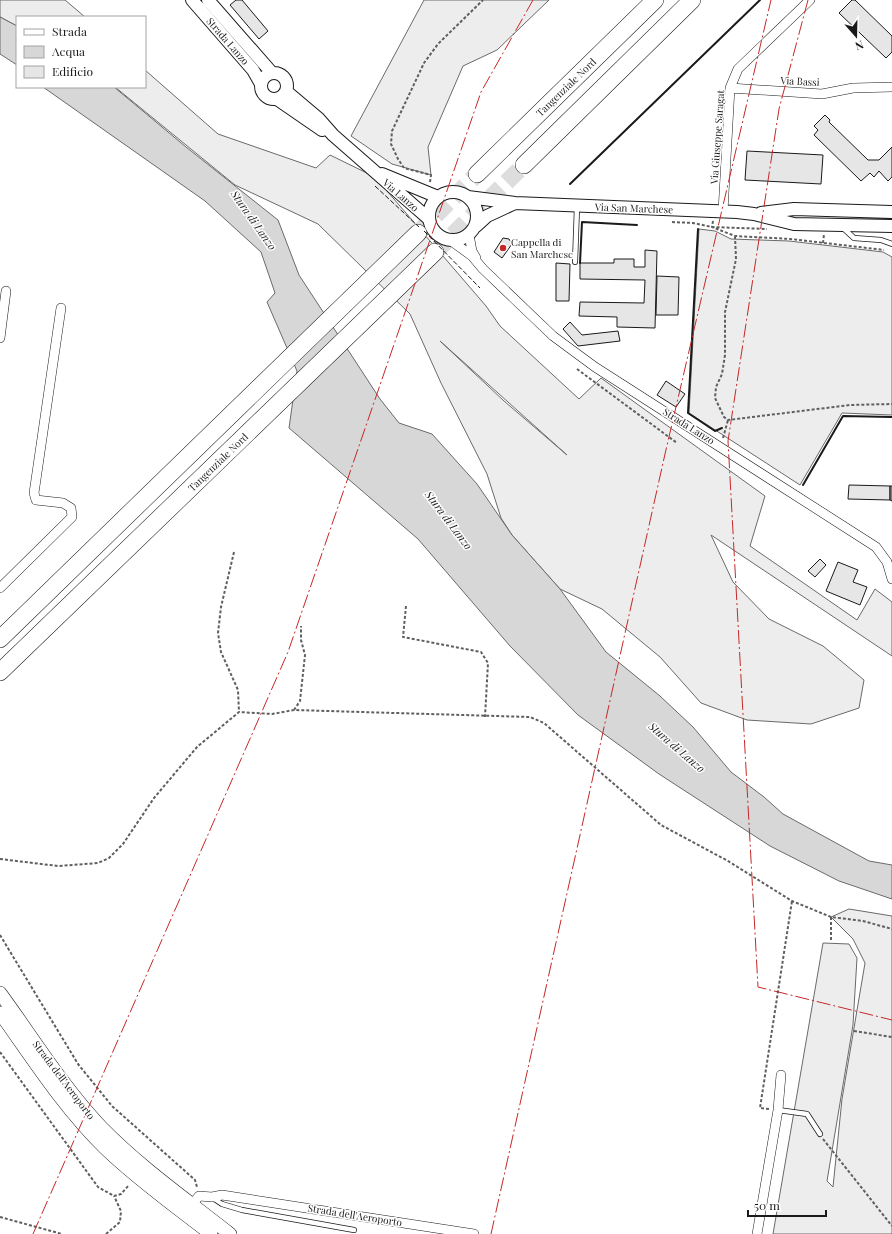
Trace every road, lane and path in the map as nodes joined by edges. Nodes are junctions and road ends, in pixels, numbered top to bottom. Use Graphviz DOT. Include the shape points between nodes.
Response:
graph roads {
  1 [pos="192,0"];
  2 [pos="208,0"];
  3 [pos="483,0"];
  4 [pos="656,0"];
  5 [pos="692,0"];
  6 [pos="810,0"];
  7 [pos="272,73"];
  8 [pos="261,84"];
  9 [pos="892,87"];
  10 [pos="730,88"];
  11 [pos="282,95"];
  12 [pos="524,165"];
  13 [pos="374,171"];
  14 [pos="477,174"];
  15 [pos="433,195"];
  16 [pos="468,197"];
  17 [pos="514,203"];
  18 [pos="577,206"];
  19 [pos="718,211"];
  20 [pos="892,212"];
  21 [pos="754,214"];
  22 [pos="429,219"];
  23 [pos="670,222"];
  24 [pos="841,226"];
  25 [pos="892,226"];
  26 [pos="712,227"];
  27 [pos="472,231"];
  28 [pos="735,236"];
  29 [pos="413,238"];
  30 [pos="450,240"];
  31 [pos="892,244"];
  32 [pos="889,252"];
  33 [pos="430,256"];
  34 [pos="575,262"];
  35 [pos="483,269"];
  36 [pos="6,291"];
  37 [pos="61,308"];
  38 [pos="0,338"];
  39 [pos="577,369"];
  40 [pos="892,404"];
  41 [pos="728,420"];
  42 [pos="677,443"];
  43 [pos="720,446"];
  44 [pos="234,552"];
  45 [pos="892,579"];
  46 [pos="0,588"];
  47 [pos="406,606"];
  48 [pos="300,626"];
  49 [pos="0,639"];
  50 [pos="0,672"];
  51 [pos="294,710"];
  52 [pos="239,712"];
  53 [pos="485,717"];
  54 [pos="0,859"];
  55 [pos="792,901"];
  56 [pos="831,917"];
  57 [pos="892,929"];
  58 [pos="0,935"];
  59 [pos="831,940"];
  60 [pos="0,993"];
  61 [pos="0,1014"];
  62 [pos="854,1031"];
  63 [pos="892,1037"];
  64 [pos="0,1052"];
  65 [pos="780,1075"];
  66 [pos="778,1110"];
  67 [pos="820,1134"];
  68 [pos="137,1176"];
  69 [pos="114,1196"];
  70 [pos="212,1197"];
  71 [pos="192,1205"];
  72 [pos="0,1218"];
  73 [pos="892,1226"];
  74 [pos="354,1230"];
  75 [pos="62,1234"];
  76 [pos="106,1234"];
  77 [pos="211,1234"];
  78 [pos="230,1234"];
  79 [pos="474,1234"];
  80 [pos="757,1234"];
  1 -- 8 [label="street, Strada Lanzo" via="253,70"];
  2 -- 7 [label="street, Strada Lanzo"];
  3 -- 15 [label="path" via="438,44 424,63 392,131 391,144 398,160 404,168 431,175"];
  4 -- 14 [label="highway, Tangenziale Nord"];
  5 -- 12 [label="highway"];
  6 -- 10 [label="street, Via Giuseppe Saragat" via="738,69"];
  7 -- 8 [label="street" via="265,77"];
  7 -- 11 [label="street" via="285,78 287,82"];
  8 -- 11 [label="street" via="265,95 272,99"];
  9 -- 10 [label="street, Via Bassi" via="853,88 822,94"];
  10 -- 19 [label="street, Via Giuseppe Saragat"];
  11 -- 13 [label="street, Via Lanzo" via="312,124 333,135"];
  13 -- 15 [label="street, Via Lanzo"];
  13 -- 22 [label="street, Via Lanzo"];
  15 -- 16 [label="street" via="453,192"];
  15 -- 22 [label="street"];
  16 -- 17 [label="street, Via San Marchese"];
  16 -- 27 [label="street" via="477,210"];
  17 -- 18 [label="street, Via San Marchese"];
  17 -- 27 [label="street, Via San Marchese" via="487,216"];
  18 -- 19 [label="street, Via San Marchese"];
  18 -- 34 [label="lane"];
  19 -- 21 [label="street, Via San Marchese"];
  19 -- 26 [label="path"];
  20 -- 21 [label="street, Via San Marchese" via="794,209"];
  21 -- 24 [label="street, Via San Marchese" via="794,224"];
  22 -- 30 [label="street" via="436,233"];
  23 -- 26 [label="path"];
  24 -- 25 [label="street, Via San Marchese"];
  24 -- 31 [label="lane" via="854,238 881,240"];
  26 -- 28 [label="path"];
  27 -- 30 [label="street" via="463,239"];
  27 -- 35 [label="street, Strada Lanzo" via="472,251"];
  28 -- 32 [label="path" via="791,239"];
  28 -- 41 [label="path" via="736,260 725,312 725,355 715,398"];
  29 -- 49 [label="highway"];
  30 -- 35 [label="street, Strada Lanzo" via="472,256"];
  33 -- 50 [label="highway, Tangenziale Nord"];
  35 -- 43 [label="street, Strada Lanzo" via="552,336 595,367"];
  36 -- 38 [label="street"];
  37 -- 46 [label="street" via="34,493 36,500 63,503 70,508 72,518"];
  39 -- 42 [label="path"];
  40 -- 41 [label="path" via="850,405"];
  41 -- 43 [label="path"];
  43 -- 45 [label="street, Strada Lanzo" via="876,546 887,562"];
  44 -- 52 [label="path" via="221,607 218,633 221,652 238,690"];
  47 -- 53 [label="path" via="403,637 481,652 488,663"];
  48 -- 51 [label="path" via="305,655 300,701"];
  51 -- 52 [label="path" via="272,714"];
  51 -- 53 [label="path"];
  52 -- 54 [label="path" via="197,746 154,798 123,844 109,858 98,863 58,866"];
  53 -- 55 [label="path" via="530,717 544,723 661,825 728,861"];
  55 -- 56 [label="path"];
  55 -- 66 [label="path" via="760,1108"];
  56 -- 57 [label="path" via="863,921"];
  56 -- 59 [label="path"];
  58 -- 71 [label="path" via="78,1064 112,1106 195,1180"];
  60 -- 71 [label="main road, Strada dell'Aeroporto" via="75,1096 101,1127"];
  61 -- 68 [label="main road, Strada dell'Aeroporto" via="70,1109 105,1148"];
  62 -- 63 [label="path"];
  64 -- 69 [label="path" via="98,1187"];
  65 -- 66 [label="street"];
  66 -- 67 [label="lane" via="807,1114"];
  66 -- 80 [label="street"];
  67 -- 73 [label="path"];
  68 -- 69 [label="path" via="121,1194"];
  68 -- 71 [label="main road, Strada dell'Aeroporto"];
  69 -- 76 [label="path" via="120,1211 120,1222"];
  70 -- 71 [label="street, Strada dell'Aeroporto"];
  70 -- 74 [label="lane" via="222,1204 242,1210"];
  70 -- 79 [label="street, Strada dell'Aeroporto" via="222,1195 258,1200"];
  71 -- 77 [label="main road, Strada dell'Aeroporto"];
  71 -- 78 [label="main road, Strada dell'Aeroporto"];
  72 -- 75 [label="path"];
}
